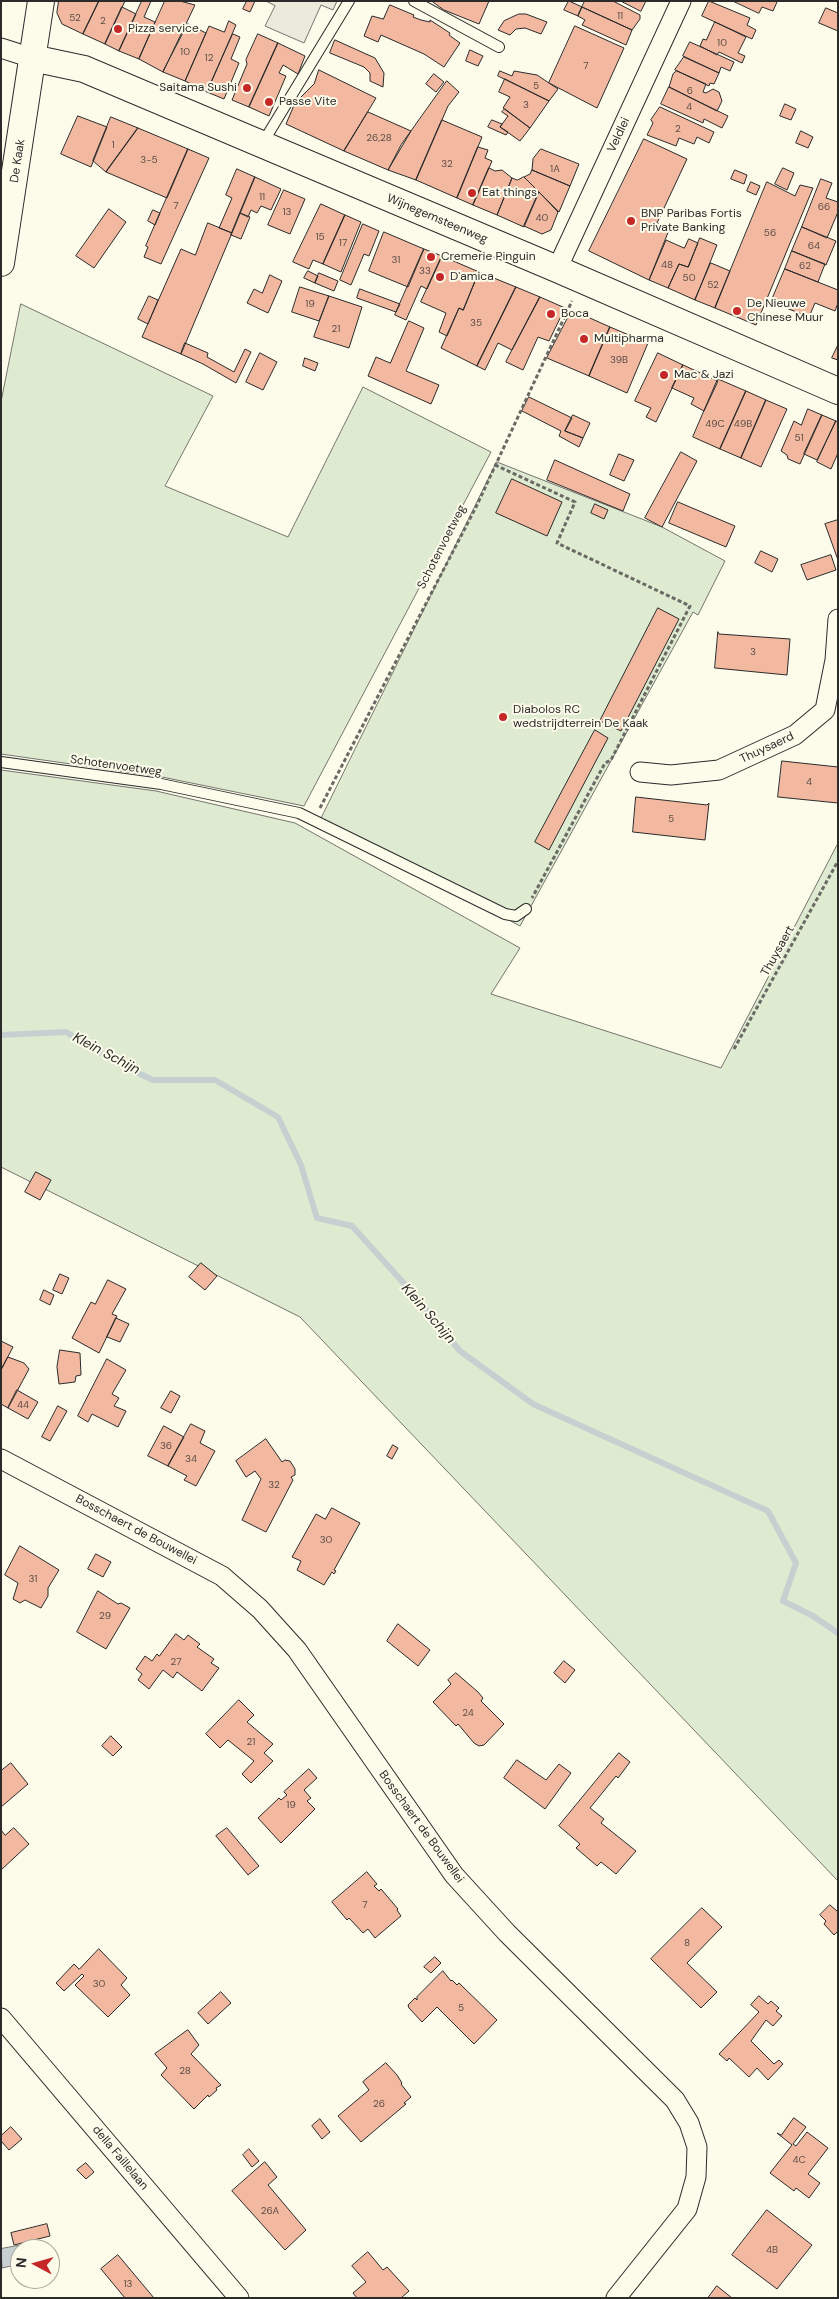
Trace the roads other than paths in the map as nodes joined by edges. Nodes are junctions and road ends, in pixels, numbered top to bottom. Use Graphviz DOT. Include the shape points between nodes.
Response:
graph roads {
  1 [pos="41,1"];
  2 [pos="349,1"];
  3 [pos="414,1"];
  4 [pos="682,1"];
  5 [pos="499,47"];
  6 [pos="1,48"];
  7 [pos="32,58"];
  8 [pos="261,145"];
  9 [pos="1,263"];
  10 [pos="557,269"];
  11 [pos="838,391"];
  12 [pos="838,619"];
  13 [pos="1,762"];
  14 [pos="640,772"];
  15 [pos="526,909"];
  16 [pos="1,1459"];
  17 [pos="1,2018"];
  18 [pos="239,2298"];
  19 [pos="616,2298"];
  1 -- 7 [label="street, De Kaak"];
  2 -- 8 [label="lane"];
  3 -- 5 [label="lane"];
  4 -- 10 [label="street, Veldlei"];
  6 -- 7 [label="street"];
  7 -- 8 [label="street, Wijnegemsteenweg" via="84,69"];
  7 -- 9 [label="street, De Kaak"];
  8 -- 10 [label="street, Wijnegemsteenweg"];
  10 -- 11 [label="street, Wijnegemsteenweg"];
  12 -- 14 [label="street, Thuysaerd" via="835,660 825,710 795,735 719,770 671,775"];
  13 -- 15 [label="lane, Schotenvoetweg" via="161,784 299,813 505,914 516,916"];
  16 -- 19 [label="street, Bosschaert de Bouwellei" via="222,1576 260,1609 297,1650 454,1875 514,1940 675,2100 689,2123 696,2147 696,2177 687,2209"];
  17 -- 18 [label="street, della Faillelaan"];
}
